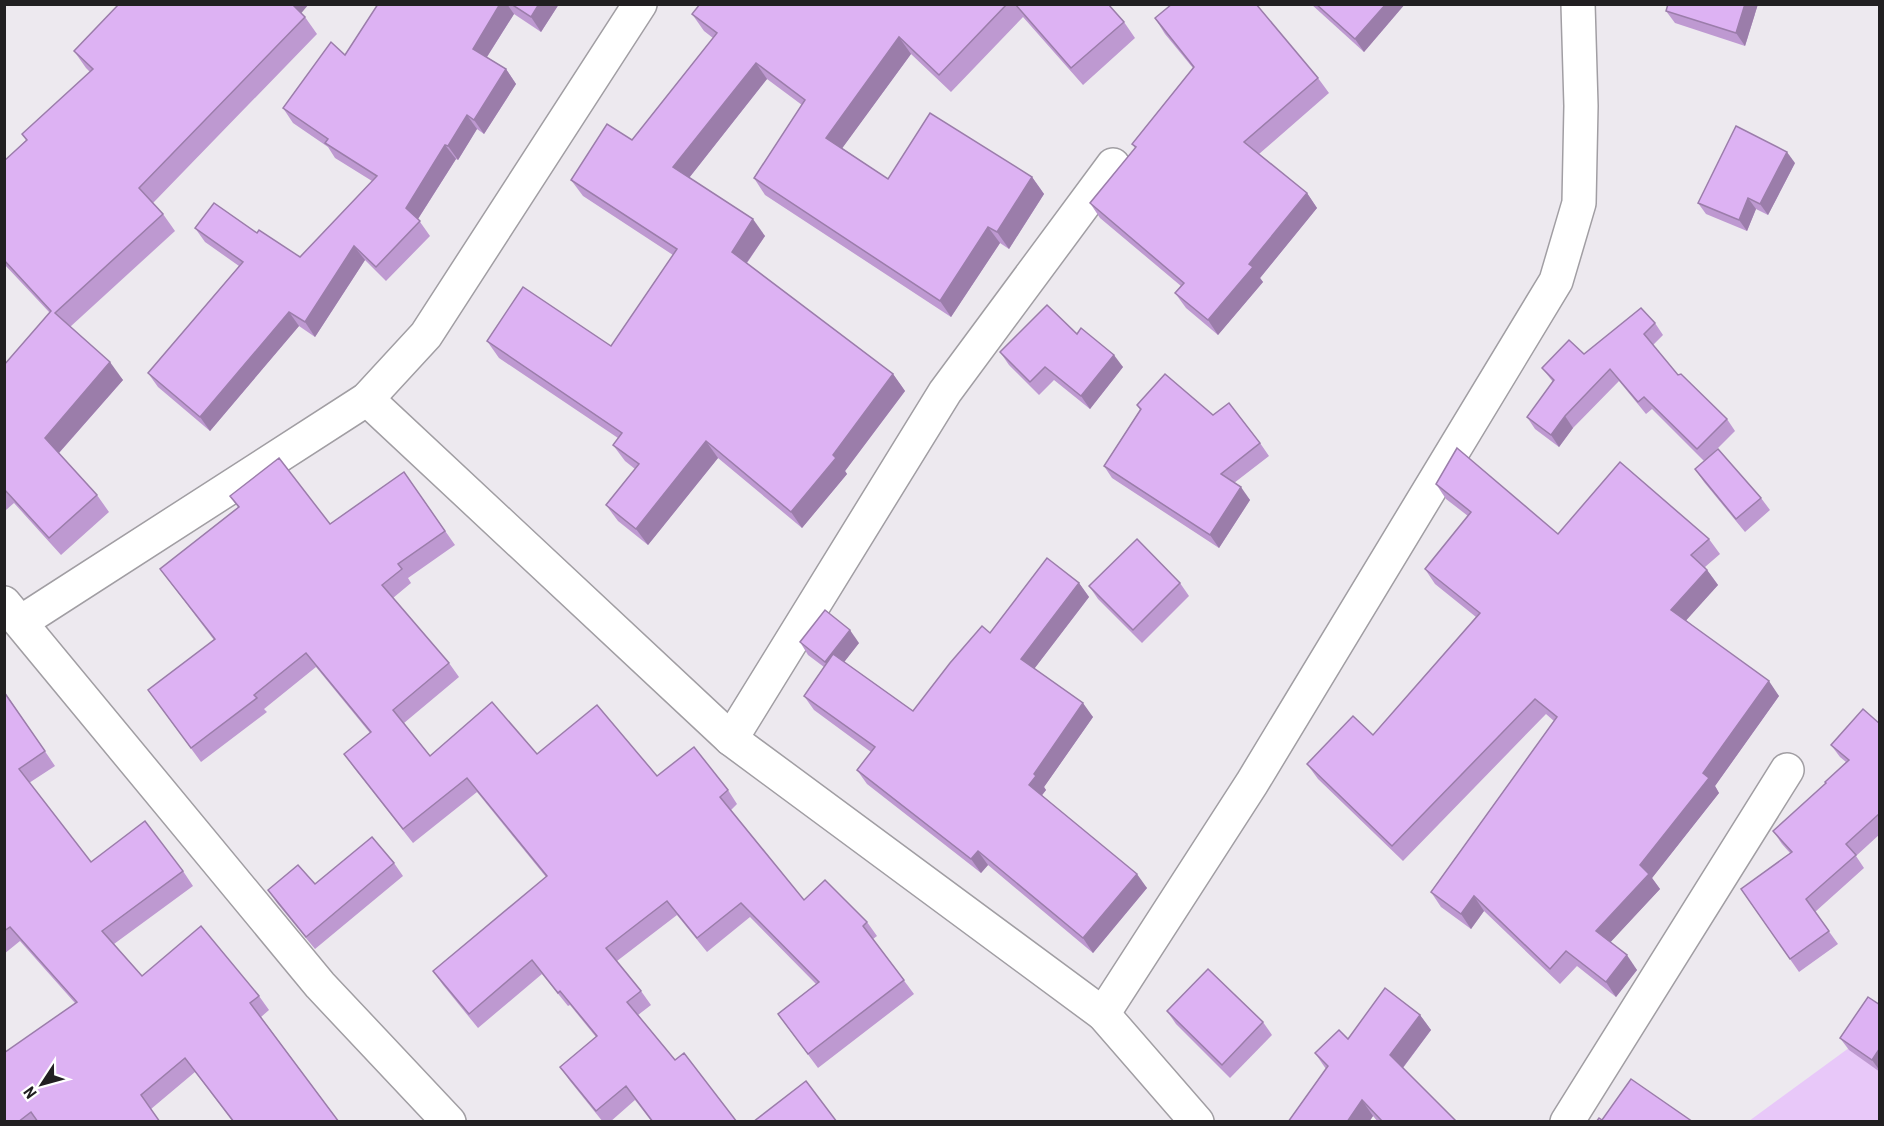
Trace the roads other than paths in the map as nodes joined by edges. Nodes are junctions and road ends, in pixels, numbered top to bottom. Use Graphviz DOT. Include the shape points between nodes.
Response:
graph roads {
  1 [pos="640,4"];
  2 [pos="1578,4"];
  3 [pos="1113,165"];
  4 [pos="367,399"];
  5 [pos="13,613"];
  6 [pos="731,739"];
  7 [pos="1787,770"];
  8 [pos="1103,1014"];
  9 [pos="449,1122"];
  10 [pos="1197,1122"];
  11 [pos="1567,1122"];
  1 -- 4 [label="street" via="426,335"];
  2 -- 8 [label="street" via="1579,203 1556,281 1252,783"];
  3 -- 6 [label="street" via="945,392"];
  4 -- 5 [label="street"];
  4 -- 6 [label="street"];
  5 -- 9 [label="street" via="320,985"];
  6 -- 8 [label="street"];
  7 -- 11 [label="street"];
  8 -- 10 [label="street"];
}
